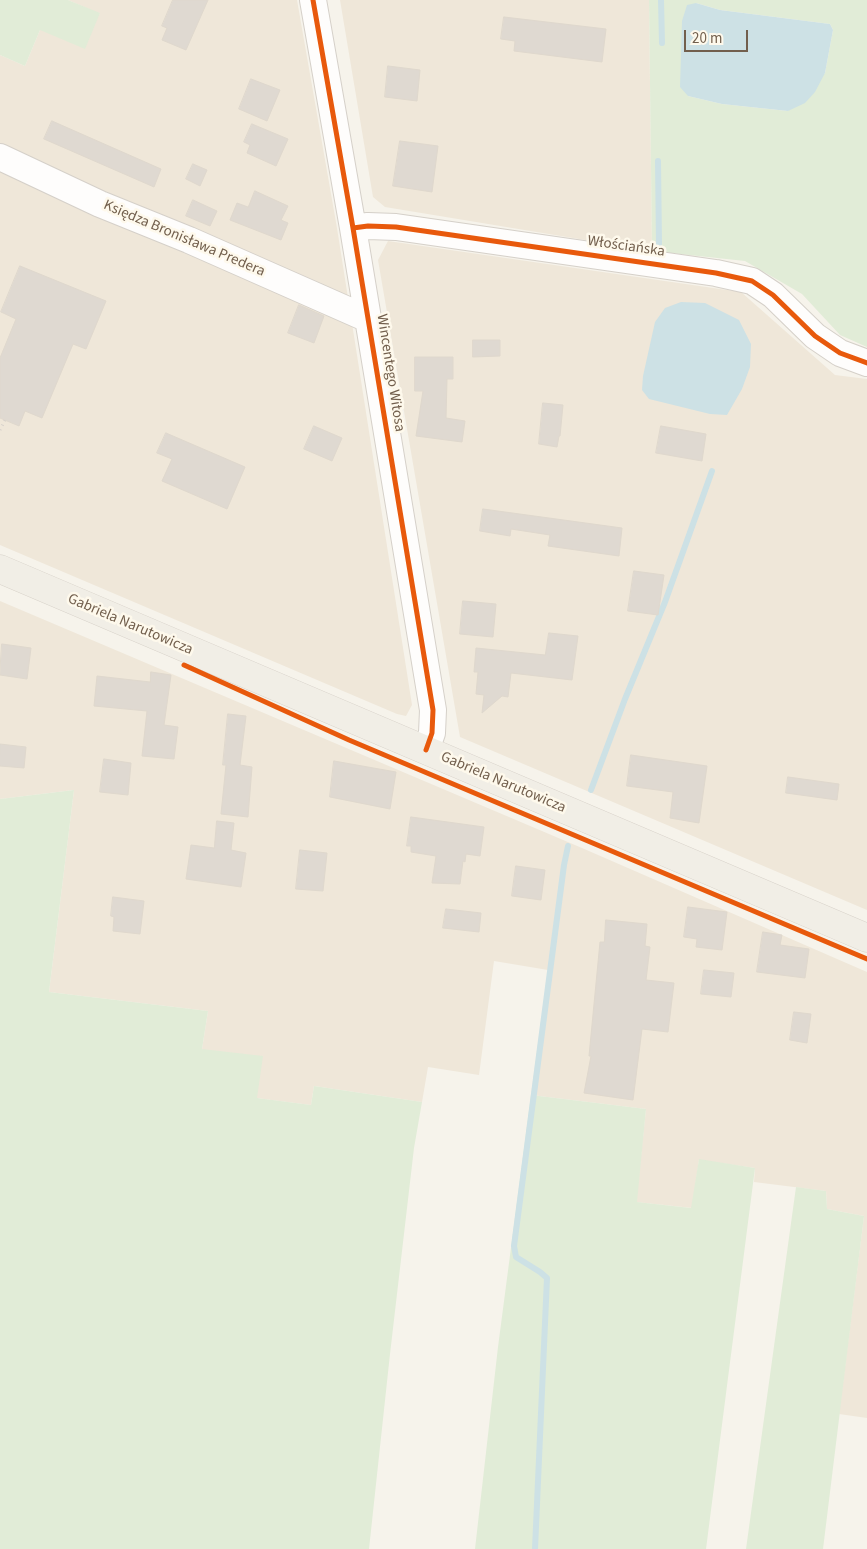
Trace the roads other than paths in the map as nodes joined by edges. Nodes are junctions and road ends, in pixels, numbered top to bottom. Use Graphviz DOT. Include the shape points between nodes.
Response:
graph roads {
  1 [pos="313,0"];
  2 [pos="0,157"];
  3 [pos="353,228"];
  4 [pos="368,319"];
  5 [pos="867,363"];
  6 [pos="0,569"];
  7 [pos="426,750"];
  8 [pos="867,938"];
  1 -- 3 [label="street, Wincentego Witosa"];
  2 -- 4 [label="street, Księdza Bronisława Predera" via="100,204"];
  3 -- 4 [label="street, Wincentego Witosa"];
  3 -- 5 [label="street, Włościańska" via="396,227 706,271 752,281 773,294 815,336 840,353"];
  4 -- 7 [label="street, Wincentego Witosa" via="433,710 432,733"];
  6 -- 7 [label="main road, Gabriela Narutowicza"];
  7 -- 8 [label="main road, Gabriela Narutowicza"];
}
